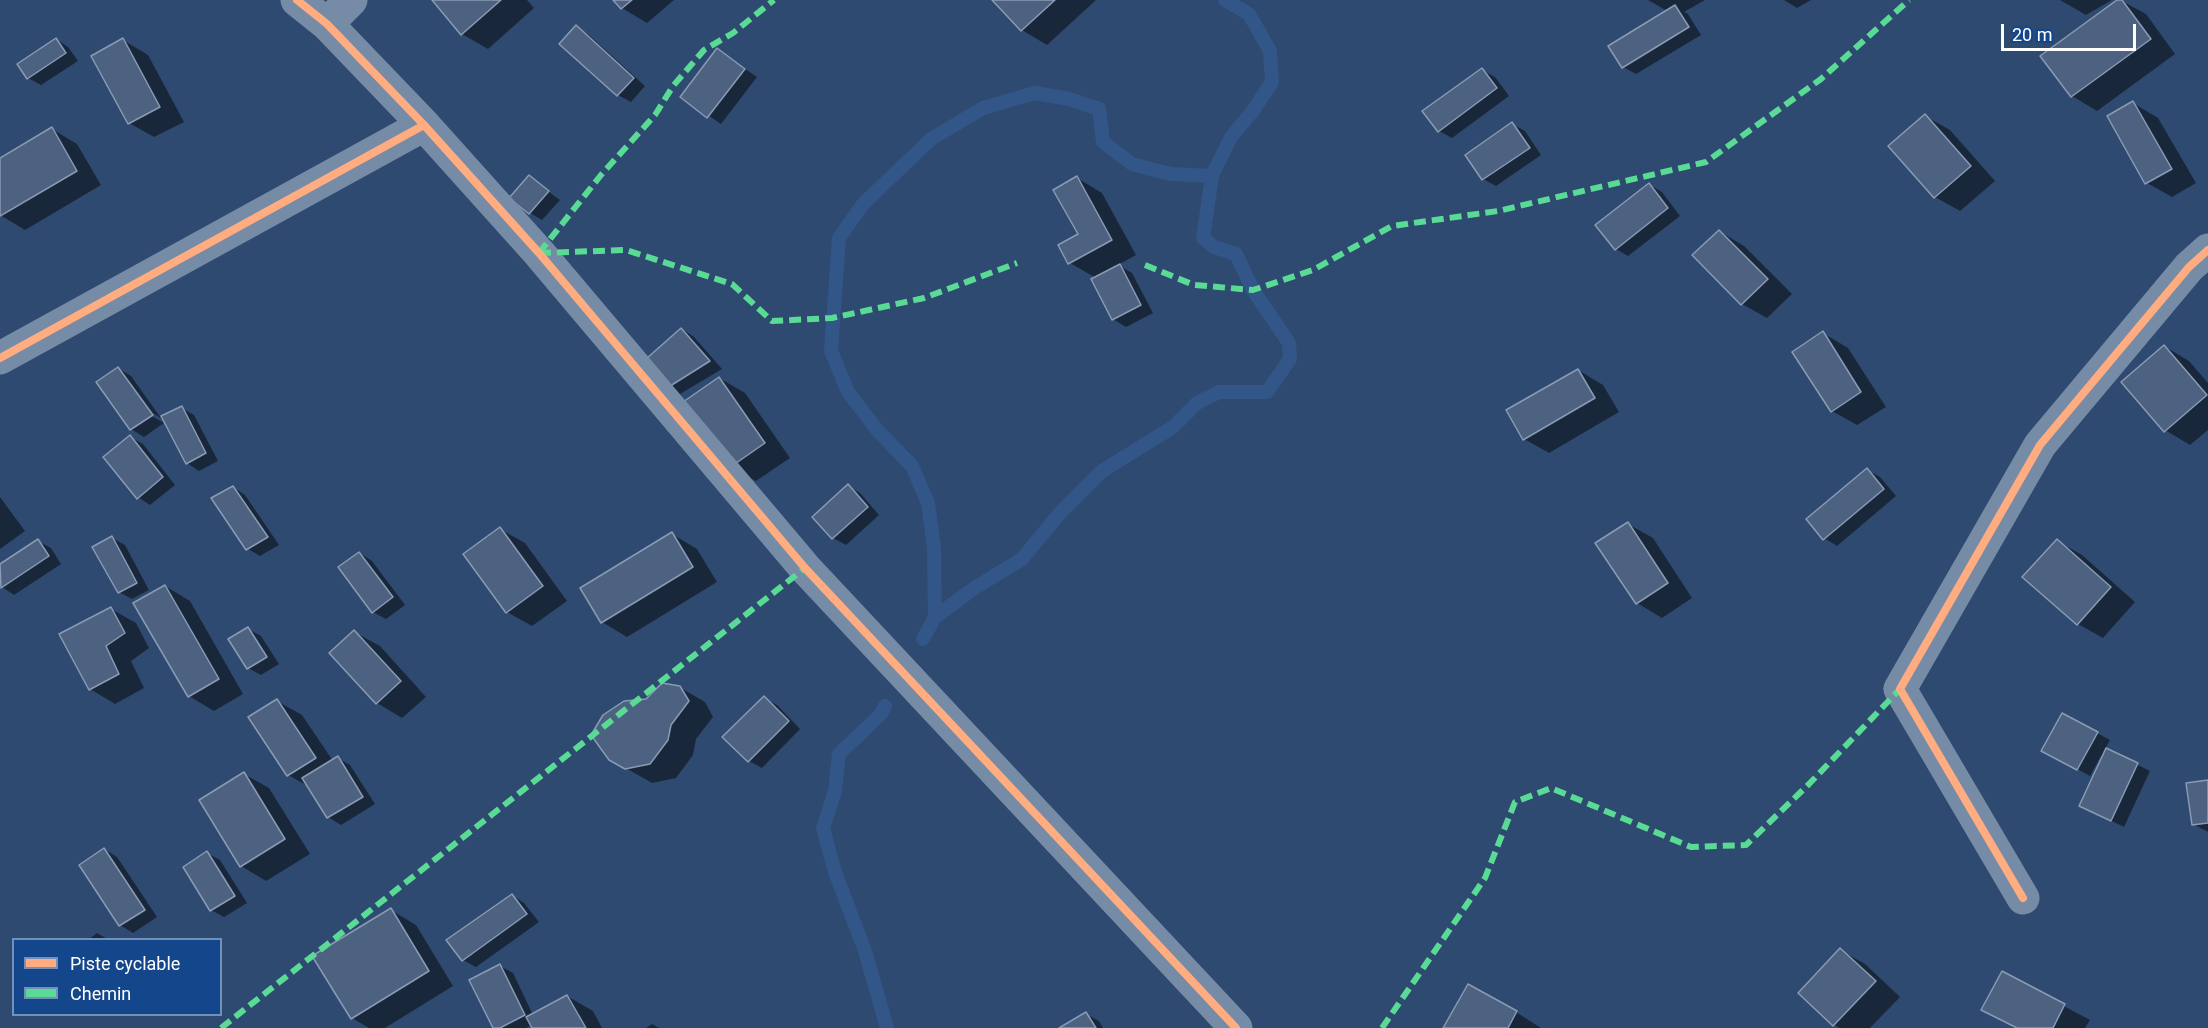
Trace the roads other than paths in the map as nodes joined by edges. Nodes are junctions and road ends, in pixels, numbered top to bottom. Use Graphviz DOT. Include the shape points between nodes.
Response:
graph roads {
  1 [pos="297,0"];
  2 [pos="351,0"];
  3 [pos="327,24"];
  4 [pos="424,125"];
  5 [pos="2208,250"];
  6 [pos="0,358"];
  7 [pos="2023,898"];
  8 [pos="1236,1028"];
  1 -- 3 [label="street"];
  2 -- 3 [label="street"];
  3 -- 4 [label="street"];
  4 -- 6 [label="street"];
  4 -- 8 [label="street" via="539,253 805,568"];
  5 -- 7 [label="street" via="2189,267 2040,445 1900,689"];
}
